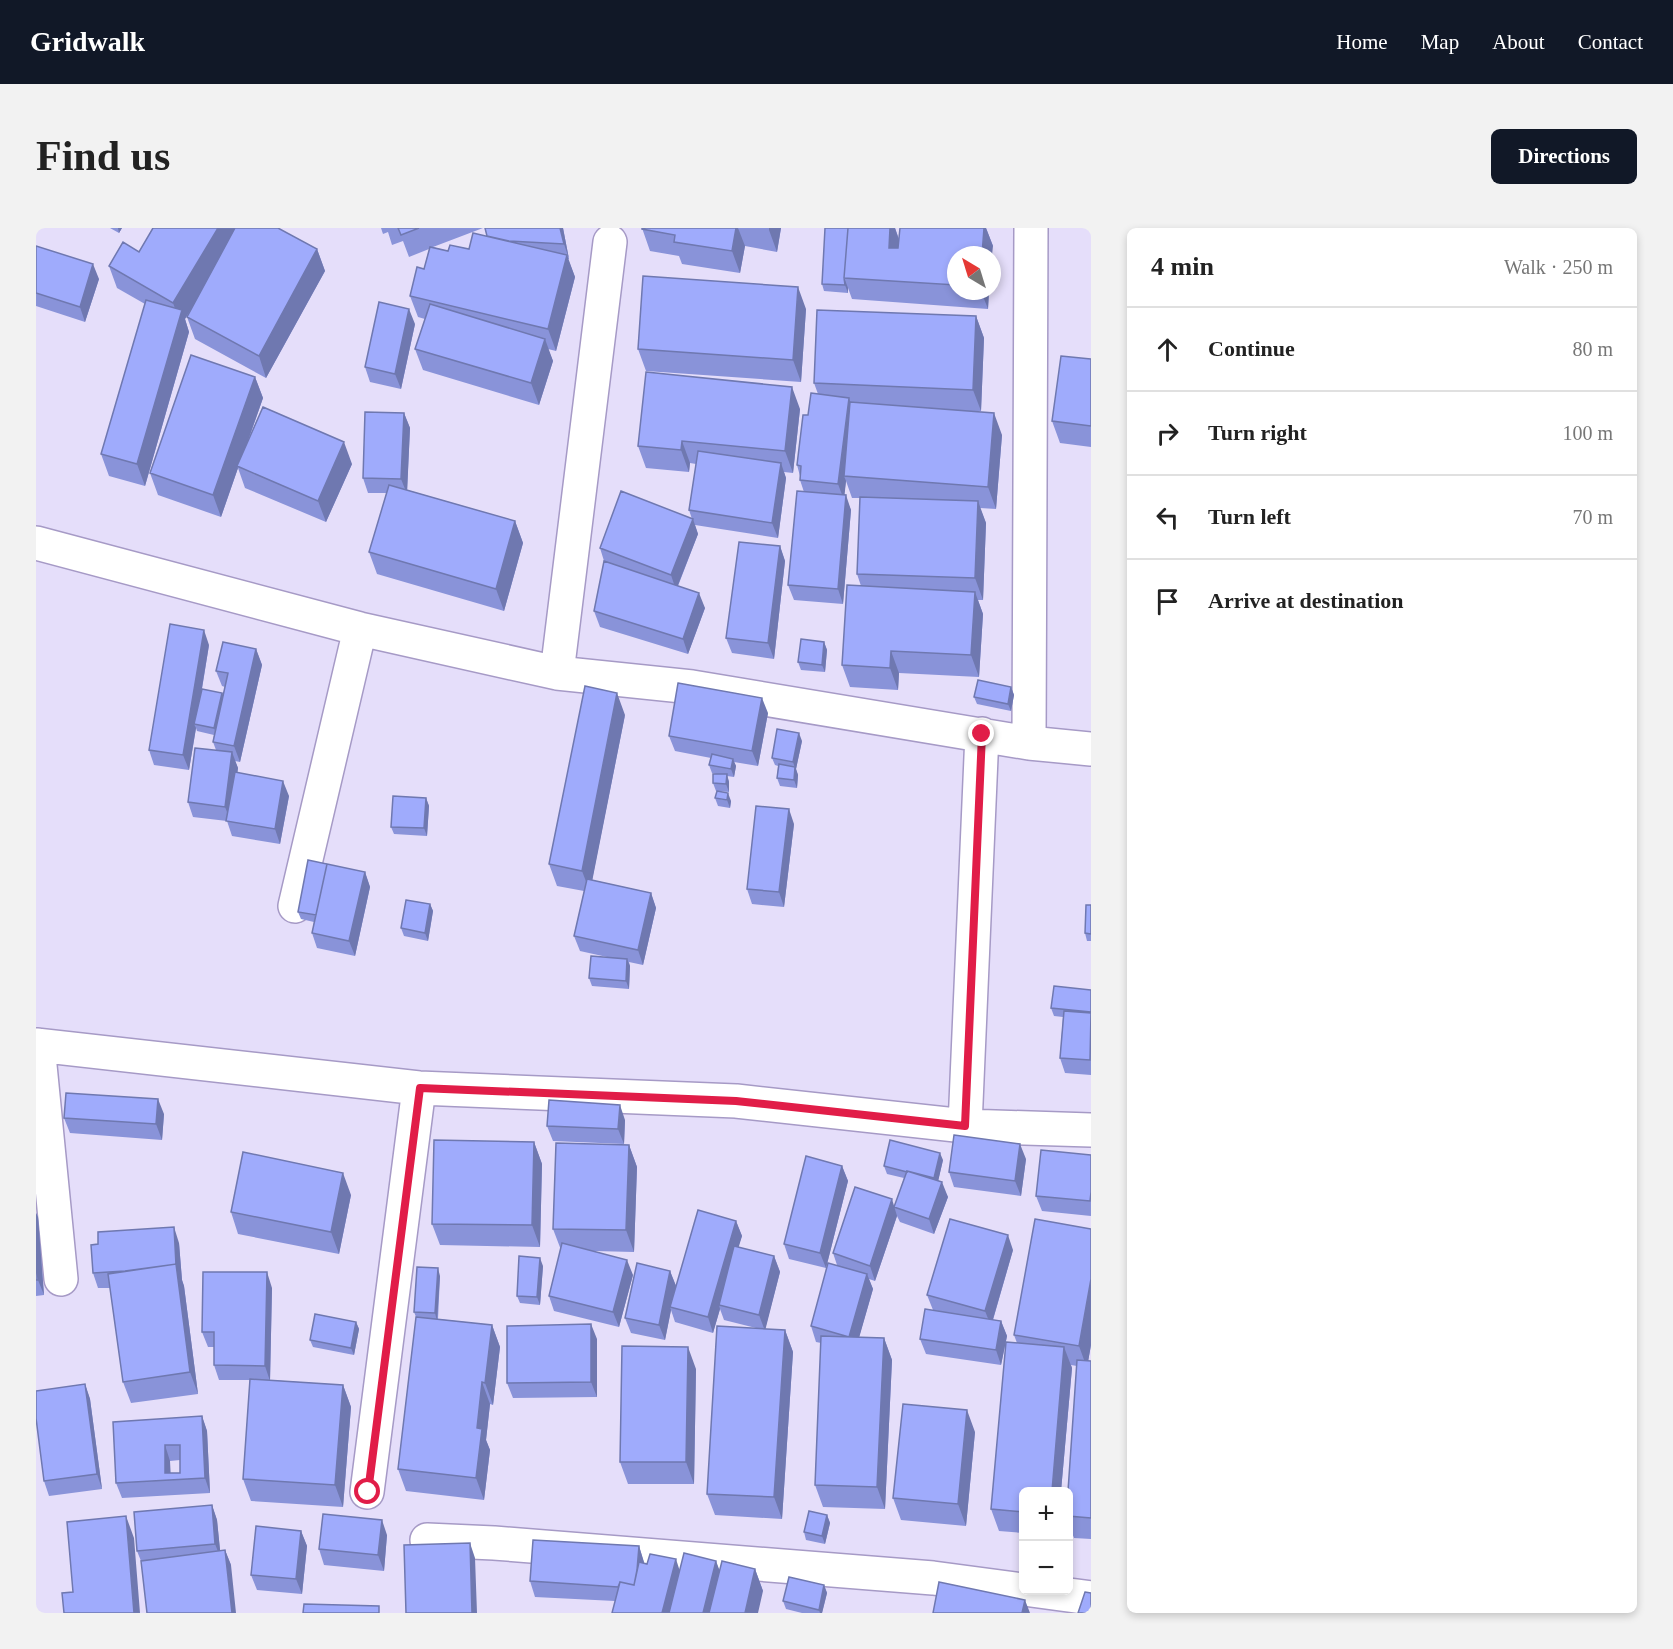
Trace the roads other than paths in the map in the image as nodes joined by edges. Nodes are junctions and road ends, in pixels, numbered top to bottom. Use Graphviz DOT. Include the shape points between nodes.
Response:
graph roads {
  1 [pos="1031,228"];
  2 [pos="610,242"];
  3 [pos="36,543"];
  4 [pos="360,628"];
  5 [pos="557,673"];
  6 [pos="982,734"];
  7 [pos="1029,743"];
  8 [pos="1091,749"];
  9 [pos="295,906"];
  10 [pos="37,1045"];
  11 [pos="420,1088"];
  12 [pos="965,1126"];
  13 [pos="1091,1130"];
  14 [pos="61,1279"];
  15 [pos="368,1492"];
  16 [pos="427,1540"];
  17 [pos="1019,1589"];
  18 [pos="1068,1595"];
  19 [pos="1091,1598"];
  1 -- 7 [label="street"];
  2 -- 5 [label="street"];
  3 -- 4 [label="street"];
  4 -- 5 [label="street"];
  4 -- 9 [label="street"];
  5 -- 6 [label="street" via="692,687"];
  6 -- 7 [label="street"];
  6 -- 12 [label="street"];
  7 -- 8 [label="street"];
  10 -- 11 [label="street"];
  10 -- 14 [label="street"];
  11 -- 12 [label="street" via="736,1101"];
  11 -- 15 [label="street"];
  12 -- 13 [label="street"];
  16 -- 17 [label="street" via="921,1577"];
  18 -- 19 [label="street"];
}
